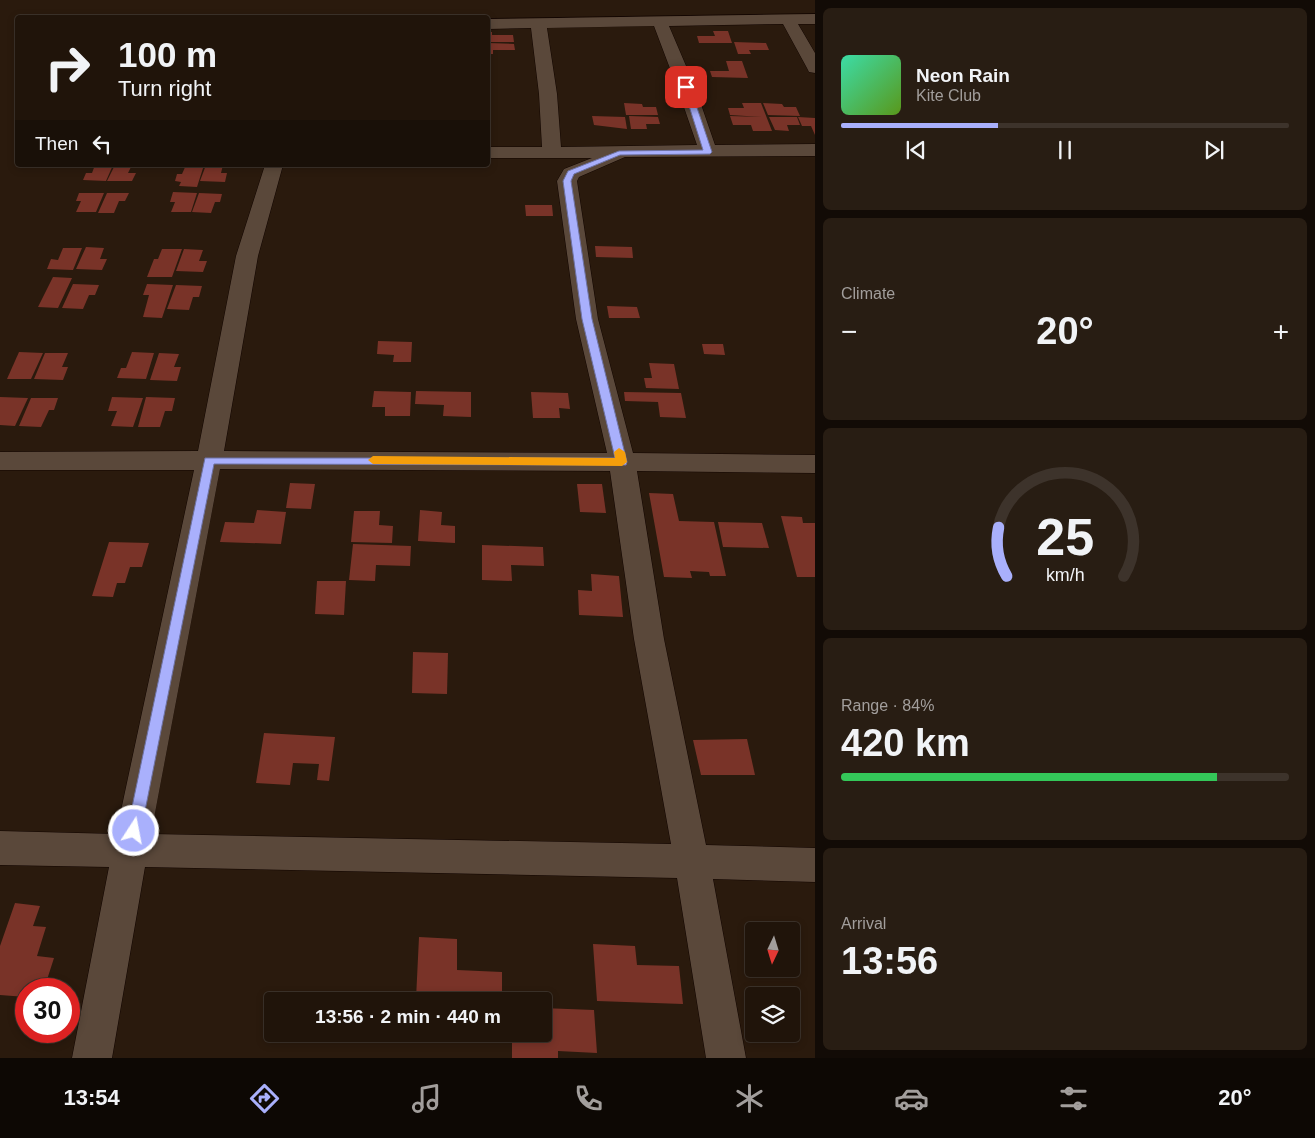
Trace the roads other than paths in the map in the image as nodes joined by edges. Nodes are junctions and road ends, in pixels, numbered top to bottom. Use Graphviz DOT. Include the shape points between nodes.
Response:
graph roads {
  1 [pos="815,19"];
  2 [pos="788,20"];
  3 [pos="660,22"];
  4 [pos="538,23"];
  5 [pos="490,24"];
  6 [pos="815,68"];
  7 [pos="815,150"];
  8 [pos="708,152"];
  9 [pos="490,153"];
  10 [pos="552,153"];
  11 [pos="619,153"];
  12 [pos="273,167"];
  13 [pos="0,461"];
  14 [pos="209,461"];
  15 [pos="622,462"];
  16 [pos="815,464"];
  17 [pos="0,848"];
  18 [pos="130,850"];
  19 [pos="692,860"];
  20 [pos="815,865"];
  21 [pos="92,1058"];
  22 [pos="726,1058"];
  1 -- 2 [label="street"];
  2 -- 3 [label="street"];
  2 -- 6 [label="street"];
  3 -- 4 [label="street"];
  3 -- 8 [label="street"];
  4 -- 5 [label="street"];
  4 -- 10 [label="street"];
  7 -- 8 [label="street"];
  8 -- 11 [label="street"];
  9 -- 10 [label="street"];
  10 -- 11 [label="street"];
  11 -- 15 [label="street" via="571,173 567,181 587,319"];
  12 -- 14 [label="street" via="247,256"];
  13 -- 14 [label="street"];
  14 -- 15 [label="street"];
  14 -- 18 [label="street"];
  15 -- 16 [label="street"];
  15 -- 19 [label="street" via="649,638"];
  17 -- 18 [label="street"];
  18 -- 19 [label="street"];
  18 -- 21 [label="street"];
  19 -- 20 [label="street"];
  19 -- 22 [label="street"];
}
